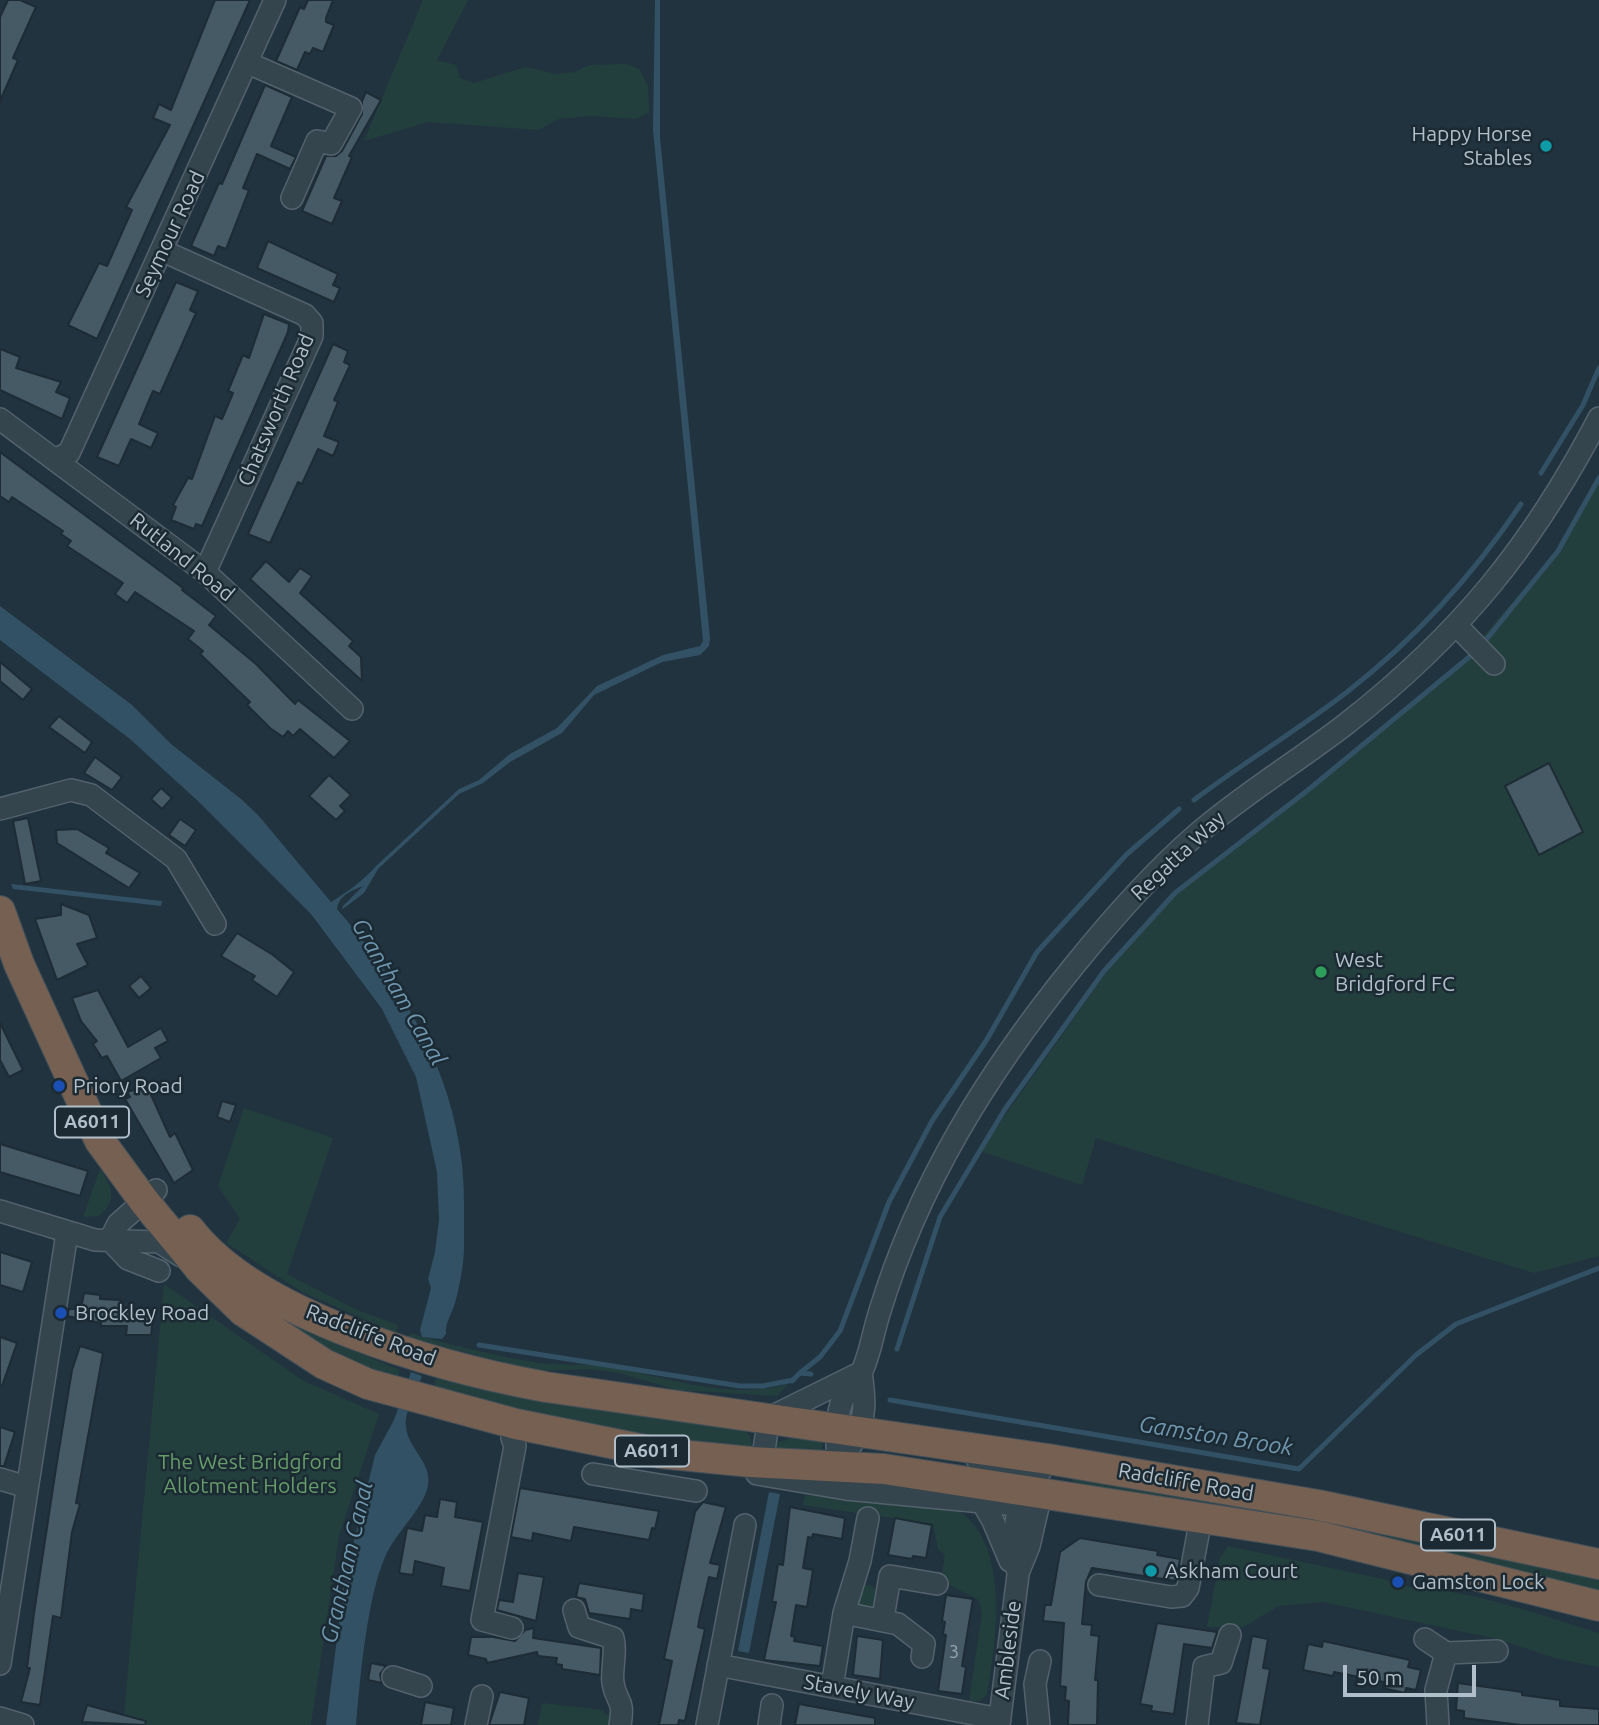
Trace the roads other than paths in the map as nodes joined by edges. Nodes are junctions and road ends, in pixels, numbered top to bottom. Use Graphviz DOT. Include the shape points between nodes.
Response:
graph roads {
  1 [pos="275,0"];
  2 [pos="248,63"];
  3 [pos="292,198"];
  4 [pos="163,251"];
  5 [pos="1599,418"];
  6 [pos="0,419"];
  7 [pos="56,459"];
  8 [pos="205,572"];
  9 [pos="1457,626"];
  10 [pos="1484,653"];
  11 [pos="352,709"];
  12 [pos="0,809"];
  13 [pos="215,924"];
  14 [pos="3,928"];
  15 [pos="150,1196"];
  16 [pos="0,1211"];
  17 [pos="67,1233"];
  18 [pos="110,1240"];
  19 [pos="200,1269"];
  20 [pos="159,1271"];
  21 [pos="861,1372"];
  22 [pos="769,1418"];
  23 [pos="848,1429"];
  24 [pos="514,1431"];
  25 [pos="660,1452"];
  26 [pos="731,1461"];
  27 [pos="762,1462"];
  28 [pos="498,1465"];
  29 [pos="838,1465"];
  30 [pos="593,1474"];
  31 [pos="0,1479"];
  32 [pos="654,1485"];
  33 [pos="1034,1486"];
  34 [pos="27,1487"];
  35 [pos="696,1491"];
  36 [pos="976,1493"];
  37 [pos="868,1518"];
  38 [pos="1201,1518"];
  39 [pos="745,1525"];
  40 [pos="1599,1564"];
  41 [pos="1017,1575"];
  42 [pos="937,1584"];
  43 [pos="1099,1585"];
  44 [pos="1599,1606"];
  45 [pos="574,1610"];
  46 [pos="844,1613"];
  47 [pos="883,1618"];
  48 [pos="512,1628"];
  49 [pos="1230,1635"];
  50 [pos="1425,1639"];
  51 [pos="1497,1651"];
  52 [pos="1446,1653"];
  53 [pos="922,1657"];
  54 [pos="1040,1661"];
  55 [pos="0,1664"];
  56 [pos="718,1665"];
  57 [pos="393,1676"];
  58 [pos="421,1686"];
  59 [pos="832,1687"];
  60 [pos="482,1696"];
  61 [pos="0,1718"];
  62 [pos="999,1722"];
  63 [pos="23,1725"];
  64 [pos="476,1725"];
  65 [pos="620,1725"];
  66 [pos="707,1725"];
  67 [pos="1039,1725"];
  68 [pos="1197,1725"];
  69 [pos="1438,1725"];
  1 -- 2 [label="street, Seymour Road"];
  2 -- 3 [label="street" via="351,108 331,144 317,141"];
  2 -- 4 [label="street, Seymour Road"];
  4 -- 7 [label="street, Seymour Road" via="69,453"];
  4 -- 8 [label="street, Chatsworth Road" via="305,315 312,323 312,336"];
  5 -- 9 [label="street, Regatta Way" via="1524,546"];
  6 -- 7 [label="street, Rutland Road"];
  7 -- 8 [label="street, Rutland Road"];
  8 -- 11 [label="street, Rutland Road"];
  9 -- 10 [label="street"];
  9 -- 21 [label="street, Regatta Way" via="1346,724 1193,837 1118,912 1051,995 965,1119 932,1177 897,1255"];
  12 -- 13 [label="street" via="71,790 91,795 176,859"];
  14 -- 15 [label="highway, Radcliffe Road / A6011" via="52,1036"];
  15 -- 18 [label="street" via="118,1224"];
  15 -- 19 [label="highway, Radcliffe Road / A6011"];
  15 -- 22 [label="highway, Radcliffe Road / A6011" via="233,1270 344,1329 470,1372"];
  16 -- 17 [label="street"];
  17 -- 18 [label="street"];
  17 -- 34 [label="street"];
  18 -- 19 [label="street" via="159,1242"];
  18 -- 20 [label="street" via="128,1259"];
  19 -- 24 [label="highway, Radcliffe Road / A6011" via="243,1311 324,1364 368,1384 468,1411"];
  21 -- 22 [label="street"];
  21 -- 23 [label="street, Regatta Way" via="844,1397"];
  22 -- 23 [label="highway, Radcliffe Road / A6011"];
  22 -- 27 [label="street"];
  23 -- 29 [label="street, Regatta Way"];
  23 -- 33 [label="highway, Radcliffe Road / A6011" via="950,1444"];
  24 -- 25 [label="highway, Radcliffe Road / A6011"];
  24 -- 28 [label="street"];
  24 -- 48 [label="street" via="515,1446 482,1619"];
  25 -- 26 [label="highway, Radcliffe Road / A6011"];
  25 -- 32 [label="street"];
  26 -- 27 [label="highway, Radcliffe Road / A6011"];
  26 -- 36 [label="street, Radcliffe Road" via="755,1474 846,1489"];
  27 -- 29 [label="highway, Radcliffe Road / A6011"];
  29 -- 36 [label="highway, Radcliffe Road / A6011" via="884,1469"];
  30 -- 32 [label="street"];
  31 -- 34 [label="street"];
  32 -- 35 [label="street"];
  33 -- 36 [label="highway, Radcliffe Road / A6011"];
  33 -- 38 [label="highway, Radcliffe Road / A6011"];
  33 -- 40 [label="highway, Radcliffe Road / A6011" via="1318,1505"];
  33 -- 41 [label="street, Ambleside" via="1029,1546"];
  34 -- 55 [label="street"];
  36 -- 41 [label="street"];
  37 -- 46 [label="street"];
  38 -- 43 [label="street" via="1188,1588 1182,1596"];
  38 -- 44 [label="highway, Radcliffe Road / A6011" via="1318,1536"];
  39 -- 56 [label="street"];
  41 -- 62 [label="street, Ambleside"];
  42 -- 47 [label="street" via="890,1576"];
  45 -- 65 [label="street" via="579,1627 613,1638"];
  46 -- 47 [label="street"];
  46 -- 59 [label="street"];
  47 -- 53 [label="street" via="924,1644"];
  49 -- 68 [label="street" via="1221,1663 1204,1667"];
  50 -- 52 [label="street"];
  51 -- 52 [label="street"];
  52 -- 69 [label="street" via="1436,1690"];
  54 -- 67 [label="street" via="1035,1684"];
  56 -- 59 [label="street, Stavely Way"];
  56 -- 66 [label="street"];
  57 -- 58 [label="street"];
  59 -- 62 [label="street, Stavely Way"];
  60 -- 64 [label="street"];
  61 -- 63 [label="street"];
}
